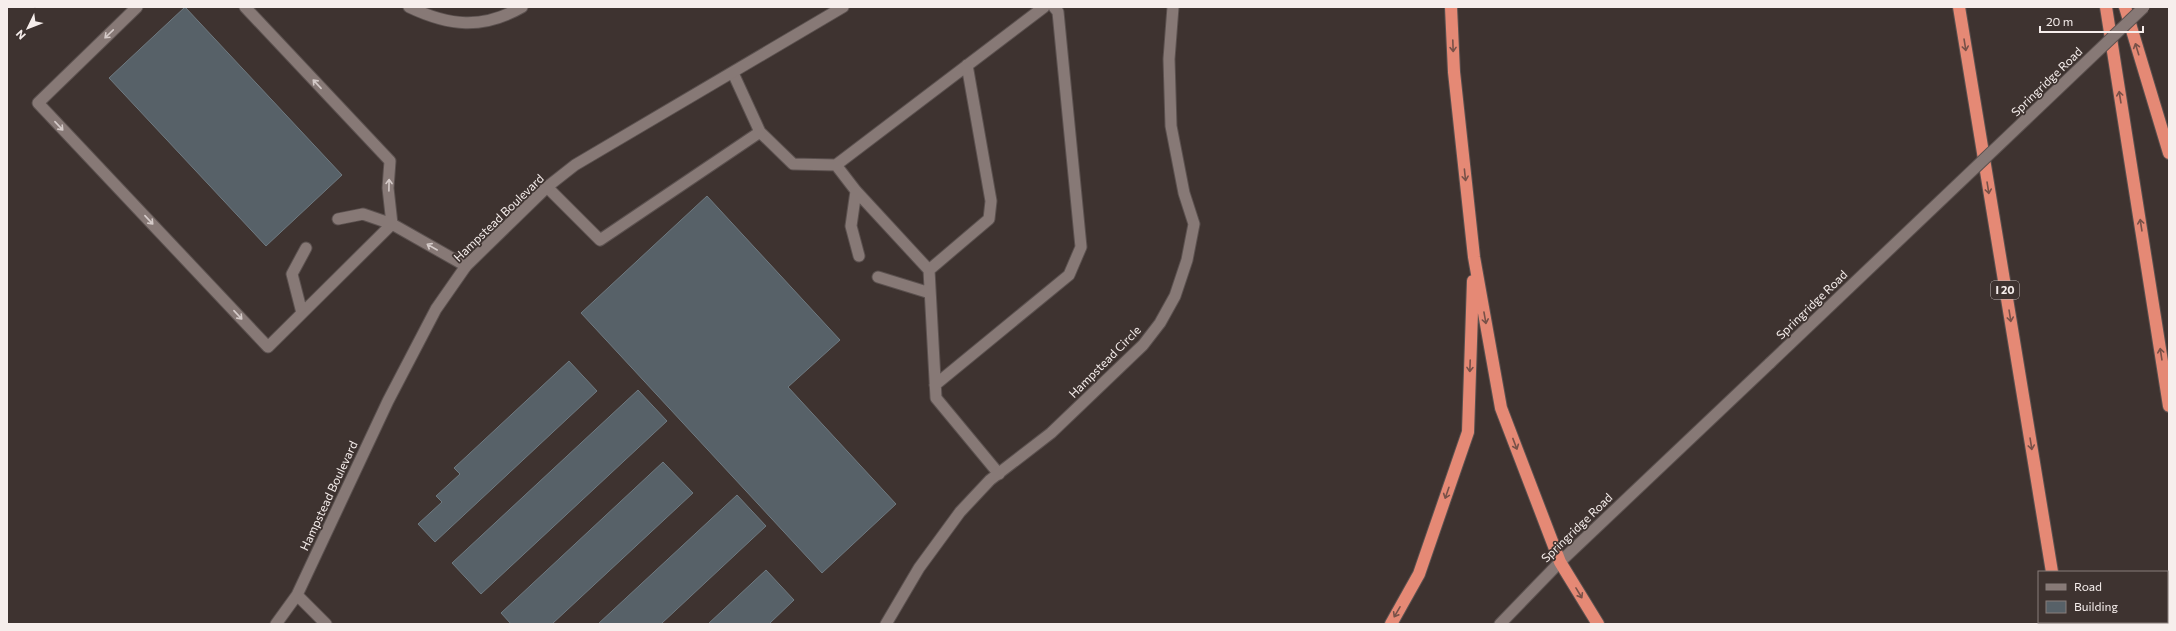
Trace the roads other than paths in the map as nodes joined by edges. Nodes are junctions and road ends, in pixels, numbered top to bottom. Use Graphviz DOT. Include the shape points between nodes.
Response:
graph roads {
  1 [pos="137,7"];
  2 [pos="245,7"];
  3 [pos="409,7"];
  4 [pos="522,7"];
  5 [pos="843,7"];
  6 [pos="1044,7"];
  7 [pos="1054,7"];
  8 [pos="1173,7"];
  9 [pos="1451,7"];
  10 [pos="1958,7"];
  11 [pos="2106,7"];
  12 [pos="2124,7"];
  13 [pos="2144,7"];
  14 [pos="967,65"];
  15 [pos="733,73"];
  16 [pos="760,132"];
  17 [pos="2169,153"];
  18 [pos="836,165"];
  19 [pos="547,187"];
  20 [pos="856,191"];
  21 [pos="338,218"];
  22 [pos="392,224"];
  23 [pos="306,248"];
  24 [pos="859,256"];
  25 [pos="1474,257"];
  26 [pos="466,266"];
  27 [pos="929,270"];
  28 [pos="878,277"];
  29 [pos="930,293"];
  30 [pos="302,313"];
  31 [pos="935,385"];
  32 [pos="2169,406"];
  33 [pos="999,474"];
  34 [pos="1560,562"];
  35 [pos="2052,571"];
  36 [pos="297,594"];
  37 [pos="276,624"];
  38 [pos="326,624"];
  39 [pos="886,624"];
  40 [pos="1391,624"];
  41 [pos="1500,624"];
  42 [pos="1598,624"];
  1 -- 30 [label="street, one-way" via="38,103 268,347"];
  22 -- 2 [label="street, one-way" via="388,188 390,161"];
  3 -- 4 [label="street" via="440,20 471,23 504,17"];
  5 -- 15 [label="street, Hampstead Boulevard"];
  6 -- 14 [label="street"];
  7 -- 31 [label="street" via="1058,12 1081,247 1069,275"];
  8 -- 33 [label="street, Hampstead Circle" via="1169,58 1171,126 1184,194 1194,224 1187,260 1175,296 1160,323 1143,345 1051,433"];
  9 -- 25 [label="highway, one-way" via="1454,72"];
  10 -- 35 [label="highway, I 20, one-way"];
  32 -- 11 [label="highway, one-way"];
  17 -- 12 [label="highway, one-way"];
  13 -- 34 [label="street, Springridge Road, bridge"];
  14 -- 18 [label="street"];
  14 -- 27 [label="street" via="991,201 989,219"];
  15 -- 16 [label="street"];
  15 -- 19 [label="street, Hampstead Boulevard" via="575,166"];
  16 -- 18 [label="street" via="793,164"];
  16 -- 19 [label="street" via="600,240"];
  18 -- 20 [label="street"];
  19 -- 26 [label="street, Hampstead Boulevard"];
  20 -- 24 [label="street" via="851,226"];
  20 -- 27 [label="street"];
  21 -- 22 [label="street" via="363,214"];
  26 -- 22 [label="street, one-way"];
  22 -- 30 [label="street"];
  23 -- 30 [label="street" via="292,274"];
  25 -- 34 [label="highway, one-way" via="1501,408"];
  25 -- 40 [label="highway, one-way" via="1468,432 1419,574"];
  26 -- 36 [label="street, Hampstead Boulevard" via="436,309 416,345"];
  27 -- 29 [label="street"];
  28 -- 29 [label="street"];
  29 -- 31 [label="street"];
  31 -- 33 [label="street" via="936,398"];
  33 -- 39 [label="street, Hampstead Circle" via="960,512 934,545"];
  34 -- 41 [label="street, Springridge Road"];
  34 -- 42 [label="highway, one-way"];
  36 -- 37 [label="street, Hampstead Boulevard"];
  36 -- 38 [label="street"];
}
